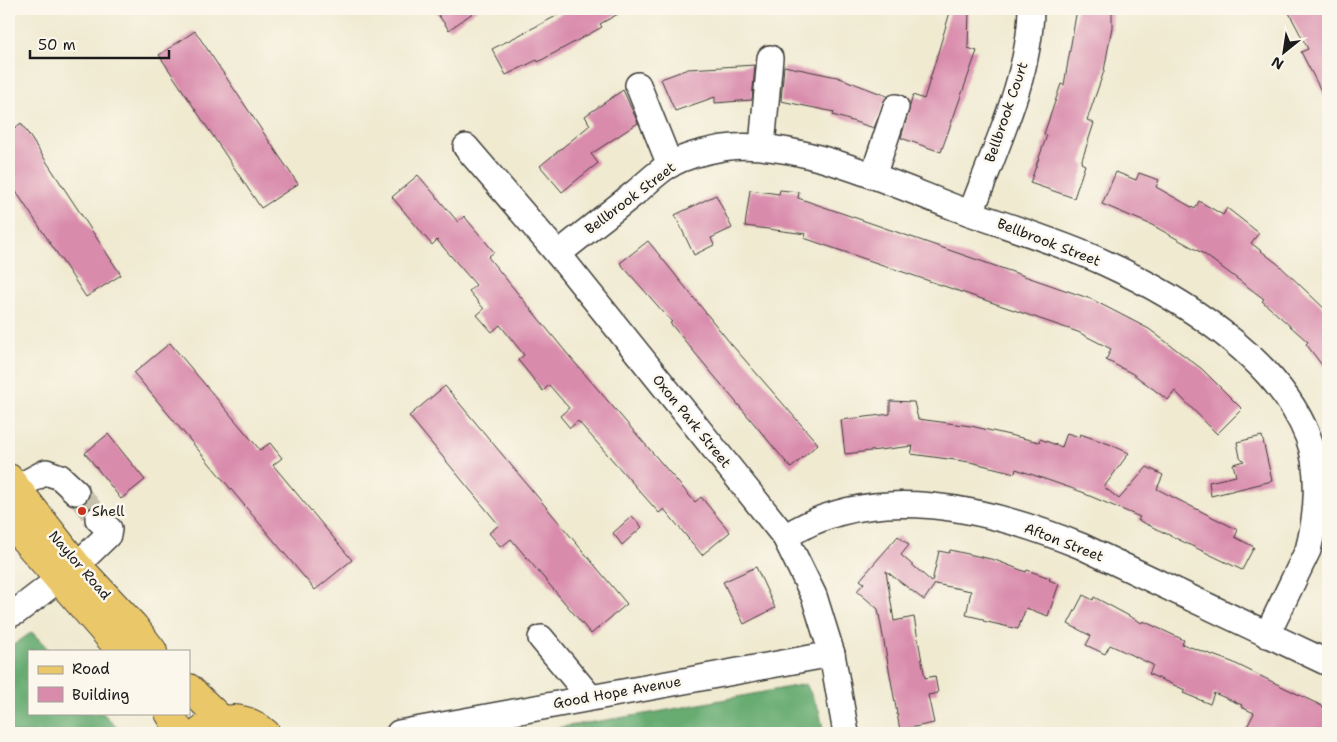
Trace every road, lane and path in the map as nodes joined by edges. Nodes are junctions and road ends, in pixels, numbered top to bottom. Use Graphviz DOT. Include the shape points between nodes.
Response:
graph roads {
  1 [pos="1031,9"];
  2 [pos="770,58"];
  3 [pos="638,84"];
  4 [pos="896,107"];
  5 [pos="762,146"];
  6 [pos="466,147"];
  7 [pos="670,165"];
  8 [pos="873,176"];
  9 [pos="971,213"];
  10 [pos="558,254"];
  11 [pos="13,483"];
  12 [pos="76,492"];
  13 [pos="98,519"];
  14 [pos="9,522"];
  15 [pos="785,537"];
  16 [pos="67,572"];
  17 [pos="9,615"];
  18 [pos="1267,635"];
  19 [pos="541,638"];
  20 [pos="120,650"];
  21 [pos="152,650"];
  22 [pos="832,654"];
  23 [pos="1328,663"];
  24 [pos="190,689"];
  25 [pos="590,696"];
  26 [pos="170,714"];
  27 [pos="220,719"];
  28 [pos="406,732"];
  29 [pos="181,733"];
  30 [pos="198,733"];
  31 [pos="266,733"];
  32 [pos="846,733"];
  1 -- 9 [label="street, Bellbrook Court" via="1028,45 1021,74"];
  2 -- 5 [label="street"];
  3 -- 7 [label="street"];
  4 -- 8 [label="street"];
  5 -- 7 [label="street, Bellbrook Street" via="723,148"];
  5 -- 8 [label="street, Bellbrook Street" via="786,149"];
  6 -- 10 [label="street, Oxon Park Street"];
  7 -- 10 [label="street, Bellbrook Street"];
  8 -- 9 [label="street, Bellbrook Street"];
  9 -- 18 [label="street, Bellbrook Street" via="1105,263 1176,302 1218,328 1245,351 1284,394 1308,438 1313,460 1314,515 1308,550"];
  10 -- 15 [label="street, Oxon Park Street"];
  11 -- 12 [label="street" via="46,472 60,477"];
  11 -- 16 [label="main road, Naylor Road"];
  13 -- 16 [label="street" via="109,529 108,535"];
  14 -- 16 [label="main road, Naylor Road"];
  15 -- 18 [label="street, Afton Street" via="805,524 866,506 911,504 964,511 1022,525 1072,543"];
  15 -- 22 [label="street, Oxon Park Street" via="814,596"];
  16 -- 17 [label="street"];
  16 -- 20 [label="main road, Naylor Road"];
  16 -- 21 [label="main road, Naylor Road" via="134,626"];
  18 -- 23 [label="street, Afton Street"];
  19 -- 25 [label="street"];
  22 -- 25 [label="street, Good Hope Avenue"];
  22 -- 32 [label="street, Oxon Park Street"];
  24 -- 27 [label="main road"];
  25 -- 28 [label="street, Good Hope Avenue"];
  26 -- 29 [label="main road"];
  27 -- 30 [label="main road"];
  27 -- 31 [label="main road" via="246,720"];
}
